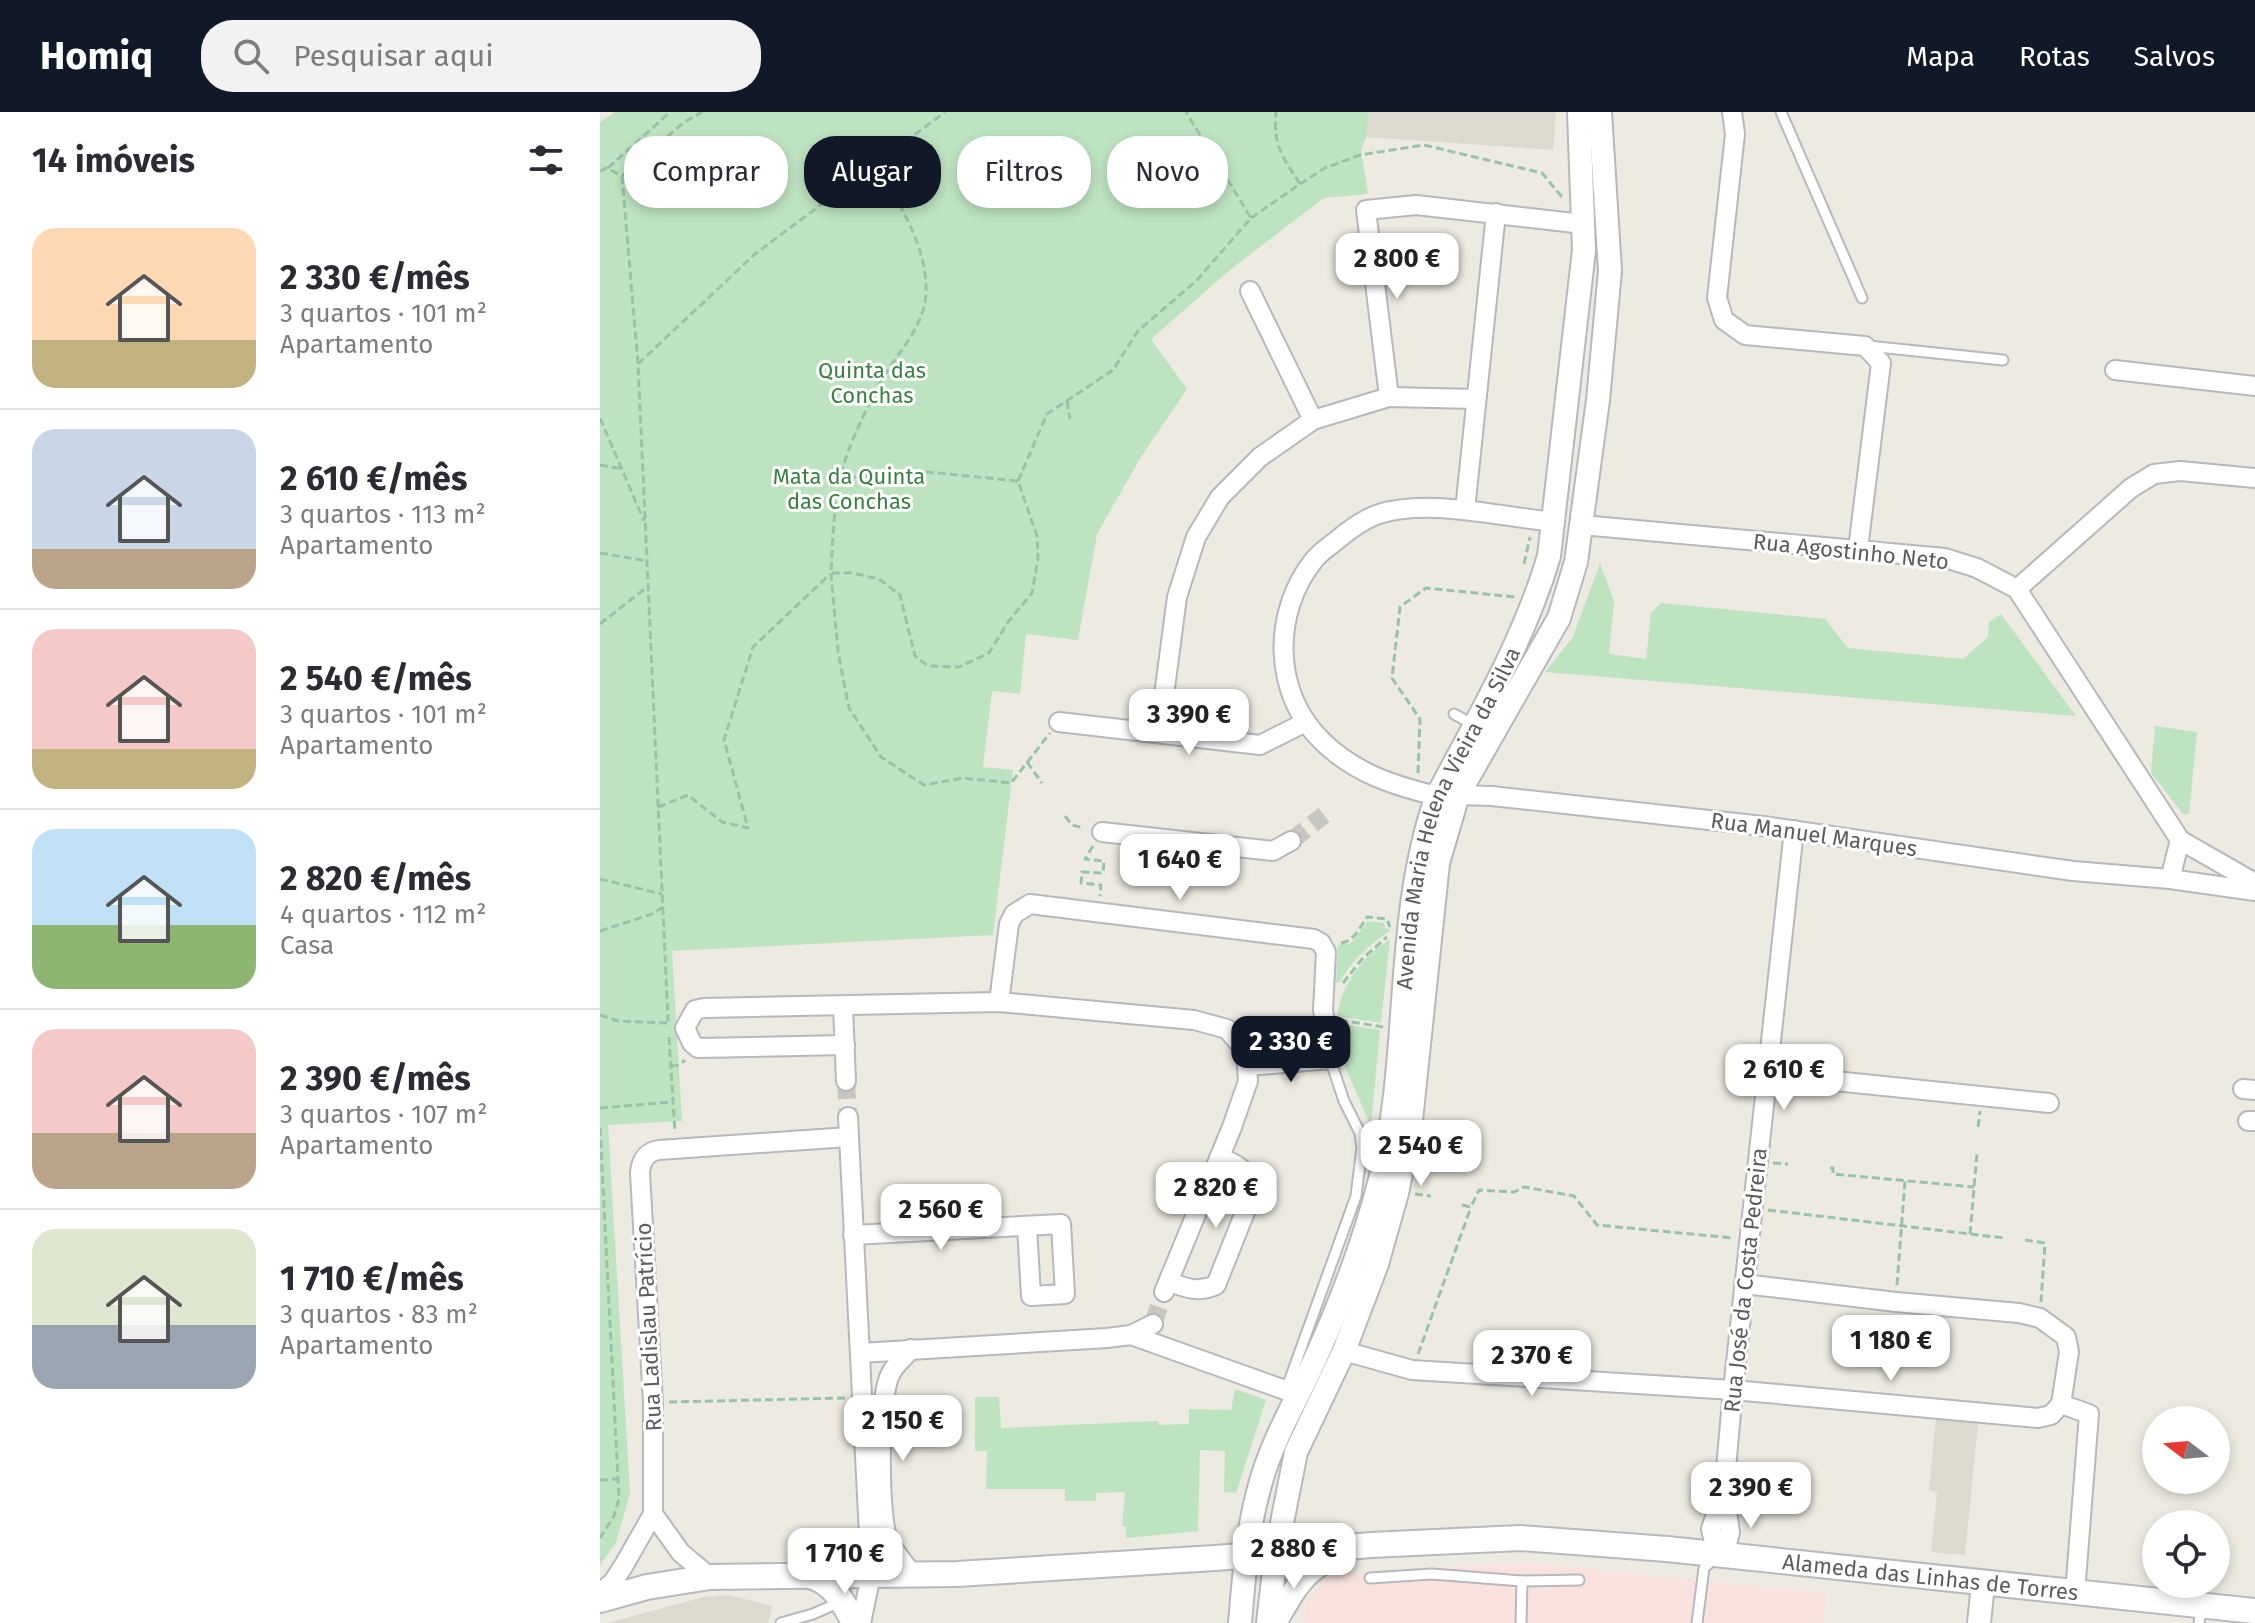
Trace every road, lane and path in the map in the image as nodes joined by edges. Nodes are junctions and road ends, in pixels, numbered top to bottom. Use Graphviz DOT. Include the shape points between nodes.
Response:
graph roads {
  1 [pos="670,112"];
  2 [pos="702,112"];
  3 [pos="945,112"];
  4 [pos="1186,112"];
  5 [pos="1276,112"];
  6 [pos="1579,112"];
  7 [pos="1600,112"];
  8 [pos="1732,112"];
  9 [pos="1781,112"];
  10 [pos="912,136"];
  11 [pos="608,168"];
  12 [pos="600,171"];
  13 [pos="622,176"];
  14 [pos="1300,184"];
  15 [pos="815,208"];
  16 [pos="901,208"];
  17 [pos="1496,213"];
  18 [pos="1251,218"];
  19 [pos="1583,224"];
  20 [pos="1250,291"];
  21 [pos="1862,298"];
  22 [pos="1865,346"];
  23 [pos="2003,360"];
  24 [pos="638,364"];
  25 [pos="2115,370"];
  26 [pos="2255,386"];
  27 [pos="1389,397"];
  28 [pos="1476,399"];
  29 [pos="1067,401"];
  30 [pos="600,418"];
  31 [pos="1070,419"];
  32 [pos="1313,420"];
  33 [pos="600,465"];
  34 [pos="623,469"];
  35 [pos="842,478"];
  36 [pos="2255,478"];
  37 [pos="1018,481"];
  38 [pos="1465,510"];
  39 [pos="1544,521"];
  40 [pos="645,524"];
  41 [pos="1582,525"];
  42 [pos="1858,549"];
  43 [pos="600,553"];
  44 [pos="647,561"];
  45 [pos="1524,567"];
  46 [pos="831,573"];
  47 [pos="648,587"];
  48 [pos="2017,589"];
  49 [pos="1518,597"];
  50 [pos="600,624"];
  51 [pos="1454,714"];
  52 [pos="1059,722"];
  53 [pos="1306,722"];
  54 [pos="1474,725"];
  55 [pos="1159,733"];
  56 [pos="1027,762"];
  57 [pos="1418,764"];
  58 [pos="1042,783"];
  59 [pos="1448,796"];
  60 [pos="658,807"];
  61 [pos="1065,816"];
  62 [pos="1794,830"];
  63 [pos="1102,832"];
  64 [pos="2180,840"];
  65 [pos="1291,841"];
  66 [pos="600,879"];
  67 [pos="2170,879"];
  68 [pos="2255,883"];
  69 [pos="2255,891"];
  70 [pos="662,894"];
  71 [pos="663,907"];
  72 [pos="1077,910"];
  73 [pos="1387,919"];
  74 [pos="600,931"];
  75 [pos="1387,937"];
  76 [pos="1334,940"];
  77 [pos="1341,985"];
  78 [pos="999,1002"];
  79 [pos="843,1006"];
  80 [pos="600,1015"];
  81 [pos="1333,1019"];
  82 [pos="1383,1027"];
  83 [pos="669,1037"];
  84 [pos="845,1045"];
  85 [pos="1330,1059"];
  86 [pos="1248,1066"];
  87 [pos="1767,1074"];
  88 [pos="846,1081"];
  89 [pos="672,1102"];
  90 [pos="2049,1103"];
  91 [pos="600,1108"];
  92 [pos="848,1117"];
  93 [pos="600,1128"];
  94 [pos="849,1137"];
  95 [pos="667,1149"];
  96 [pos="1977,1153"];
  97 [pos="1219,1158"];
  98 [pos="1830,1168"];
  99 [pos="1905,1181"];
  100 [pos="1974,1187"];
  101 [pos="1462,1205"];
  102 [pos="1471,1207"];
  103 [pos="1753,1209"];
  104 [pos="1027,1226"];
  105 [pos="1902,1226"];
  106 [pos="1970,1234"];
  107 [pos="853,1235"];
  108 [pos="1713,1236"];
  109 [pos="2004,1238"];
  110 [pos="2025,1240"];
  111 [pos="1897,1278"];
  112 [pos="1744,1284"];
  113 [pos="2040,1318"];
  114 [pos="1153,1324"];
  115 [pos="1131,1335"];
  116 [pos="911,1349"];
  117 [pos="1344,1351"];
  118 [pos="860,1353"];
  119 [pos="1412,1370"];
  120 [pos="1733,1390"];
  121 [pos="1292,1392"];
  122 [pos="862,1397"];
  123 [pos="653,1403"];
  124 [pos="2061,1404"];
  125 [pos="618,1479"];
  126 [pos="600,1480"];
  127 [pos="653,1514"];
  128 [pos="600,1538"];
  129 [pos="1352,1547"];
  130 [pos="1276,1553"];
  131 [pos="1247,1555"];
  132 [pos="1717,1555"];
  133 [pos="871,1575"];
  134 [pos="913,1575"];
  135 [pos="807,1576"];
  136 [pos="710,1577"];
  137 [pos="1370,1578"];
  138 [pos="1579,1580"];
  139 [pos="1522,1581"];
  140 [pos="1983,1584"];
  141 [pos="600,1593"];
  142 [pos="2075,1593"];
  143 [pos="600,1600"];
  144 [pos="843,1601"];
  145 [pos="2255,1611"];
  146 [pos="2200,1614"];
  147 [pos="781,1623"];
  148 [pos="854,1623"];
  149 [pos="861,1623"];
  150 [pos="1240,1623"];
  151 [pos="1268,1623"];
  152 [pos="1275,1623"];
  153 [pos="1521,1623"];
  154 [pos="1697,1623"];
  155 [pos="1979,1623"];
  1 -- 11 [label="path"];
  2 -- 13 [label="path"];
  3 -- 10 [label="path"];
  4 -- 18 [label="path"];
  5 -- 14 [label="path" via="1277,149"];
  6 -- 19 [label="street, Avenida Maria Helena Vieira da Silva"];
  7 -- 41 [label="street, Avenida Maria Helena Vieira da Silva" via="1610,271"];
  8 -- 22 [label="street" via="1735,134 1717,298 1724,320 1745,335"];
  9 -- 21 [label="lane"];
  11 -- 12 [label="path"];
  11 -- 13 [label="path"];
  13 -- 24 [label="path"];
  14 -- 18 [label="path"];
  14 -- 19 [label="path" via="1360,155 1424,145 1542,173"];
  15 -- 24 [label="path" via="755,254"];
  16 -- 35 [label="path" via="918,241 926,293 914,333 877,386 847,453"];
  17 -- 19 [label="street"];
  17 -- 27 [label="street" via="1416,205 1366,210"];
  17 -- 28 [label="street"];
  18 -- 29 [label="path" via="1196,281 1138,331 1113,370"];
  19 -- 39 [label="street, Avenida Maria Helena Vieira da Silva" via="1583,262"];
  20 -- 32 [label="street"];
  22 -- 23 [label="lane"];
  22 -- 42 [label="street" via="1881,363"];
  24 -- 40 [label="path"];
  25 -- 26 [label="street"];
  27 -- 28 [label="street"];
  27 -- 32 [label="street"];
  28 -- 38 [label="street"];
  29 -- 31 [label="path"];
  29 -- 37 [label="path" via="1047,414"];
  30 -- 34 [label="path"];
  32 -- 55 [label="street" via="1260,457 1220,497 1196,537 1177,597"];
  33 -- 34 [label="path"];
  34 -- 40 [label="path"];
  35 -- 37 [label="path" via="927,472"];
  35 -- 46 [label="path"];
  36 -- 48 [label="street" via="2180,471 2154,474 2131,488"];
  37 -- 46 [label="path" via="1037,536 1038,558 1032,593 989,653 959,667 928,666 915,656 900,595 879,579"];
  38 -- 39 [label="street"];
  38 -- 53 [label="street" via="1376,515 1316,558 1296,587 1281,649 1290,690"];
  39 -- 41 [label="street"];
  39 -- 45 [label="path"];
  39 -- 54 [label="street, Avenida Maria Helena Vieira da Silva" via="1549,556 1536,601"];
  40 -- 44 [label="path"];
  41 -- 42 [label="street, Rua Agostinho Neto"];
  41 -- 59 [label="street, Avenida Maria Helena Vieira da Silva" via="1559,618"];
  42 -- 48 [label="street, Rua Agostinho Neto" via="1945,558"];
  43 -- 44 [label="path"];
  44 -- 47 [label="path"];
  46 -- 56 [label="path" via="849,708 881,757 924,785 963,778 1011,783"];
  46 -- 60 [label="path" via="753,647 724,740 748,828 722,822 688,795"];
  47 -- 50 [label="path"];
  47 -- 60 [label="path"];
  48 -- 64 [label="street, Rua Agostinho Neto"];
  49 -- 57 [label="path" via="1426,588 1400,607 1392,678 1420,719"];
  51 -- 54 [label="lane"];
  52 -- 55 [label="street"];
  52 -- 56 [label="path"];
  53 -- 55 [label="street" via="1260,745"];
  53 -- 59 [label="street" via="1358,770 1401,787"];
  54 -- 59 [label="street, Avenida Maria Helena Vieira da Silva"];
  56 -- 58 [label="path"];
  59 -- 62 [label="street, Rua Manuel Marques" via="1492,796"];
  59 -- 117 [label="street, Avenida Maria Helena Vieira da Silva" via="1410,1130 1377,1264"];
  59 -- 121 [label="street, Avenida Maria Helena Vieira da Silva" via="1418,866 1394,1096 1379,1183 1329,1330"];
  60 -- 70 [label="path"];
  61 -- 63 [label="path" via="1072,825"];
  62 -- 67 [label="street, Rua Manuel Marques" via="2073,871"];
  62 -- 87 [label="street, Rua José da Costa Pedreira"];
  63 -- 65 [label="street" via="1273,851"];
  63 -- 72 [label="path" via="1085,859 1104,861 1103,873 1082,872 1081,883 1101,885 1100,896 1080,894"];
  64 -- 67 [label="street"];
  64 -- 68 [label="street, Rua Agostinho Neto"];
  66 -- 70 [label="path"];
  67 -- 69 [label="street, Rua Manuel Marques"];
  70 -- 71 [label="path"];
  71 -- 74 [label="path"];
  71 -- 80 [label="path" via="668,1023"];
  72 -- 78 [label="street" via="1030,904 1014,914"];
  72 -- 85 [label="street" via="1306,936 1321,943 1326,952 1323,1010"];
  73 -- 76 [label="path" via="1367,917 1349,941"];
  75 -- 77 [label="path"];
  78 -- 79 [label="street"];
  78 -- 86 [label="street" via="1210,1023 1236,1038 1246,1051"];
  79 -- 84 [label="street"];
  79 -- 84 [label="street" via="695,1010 685,1028 698,1048"];
  81 -- 82 [label="path"];
  83 -- 89 [label="path"];
  84 -- 88 [label="street"];
  85 -- 86 [label="street"];
  85 -- 121 [label="lane" via="1360,1133 1361,1164 1356,1196"];
  86 -- 97 [label="street" via="1248,1081"];
  87 -- 90 [label="street"];
  87 -- 103 [label="street, Rua José da Costa Pedreira"];
  89 -- 91 [label="path"];
  89 -- 95 [label="path"];
  92 -- 94 [label="street"];
  93 -- 125 [label="path"];
  94 -- 95 [label="street"];
  94 -- 107 [label="street"];
  95 -- 123 [label="street, Rua Ladislau Patrício" via="647,1155 640,1173"];
  96 -- 100 [label="path"];
  97 -- 97 [label="street" via="1166,1287 1205,1291 1216,1285 1228,1257 1255,1187 1236,1163"];
  98 -- 99 [label="path" via="1833,1174"];
  99 -- 100 [label="path"];
  99 -- 105 [label="path"];
  100 -- 106 [label="path"];
  101 -- 102 [label="path"];
  102 -- 108 [label="path" via="1479,1190 1514,1192 1524,1187 1574,1196 1597,1225"];
  102 -- 119 [label="path"];
  103 -- 105 [label="path"];
  103 -- 112 [label="street, Rua José da Costa Pedreira"];
  104 -- 107 [label="street"];
  105 -- 106 [label="path"];
  105 -- 111 [label="path"];
  106 -- 109 [label="path"];
  107 -- 118 [label="street"];
  110 -- 113 [label="path" via="2045,1243"];
  112 -- 113 [label="street"];
  112 -- 120 [label="street, Rua José da Costa Pedreira"];
  113 -- 124 [label="street" via="2068,1343"];
  114 -- 115 [label="street"];
  115 -- 116 [label="street"];
  115 -- 121 [label="street"];
  116 -- 118 [label="street"];
  116 -- 134 [label="street" via="891,1373 881,1427 884,1525 893,1549"];
  117 -- 119 [label="street"];
  117 -- 130 [label="street, Avenida Maria Helena Vieira da Silva" via="1296,1452"];
  118 -- 122 [label="street"];
  119 -- 120 [label="street"];
  120 -- 124 [label="street" via="2038,1418 2051,1415"];
  120 -- 132 [label="street, Rua José da Costa Pedreira" via="1724,1491 1730,1532"];
  121 -- 131 [label="street, Avenida Maria Helena Vieira da Silva" via="1260,1483"];
  122 -- 123 [label="path"];
  122 -- 133 [label="street"];
  123 -- 127 [label="street, Rua Ladislau Patrício"];
  124 -- 142 [label="street" via="2089,1414"];
  125 -- 126 [label="path"];
  125 -- 128 [label="path" via="614,1516"];
  127 -- 136 [label="street" via="681,1553"];
  127 -- 141 [label="street, Rua Ladislau Patrício" via="613,1582"];
  129 -- 130 [label="main road, Alameda das Linhas de Torres"];
  129 -- 132 [label="main road, Alameda das Linhas de Torres" via="1520,1538"];
  129 -- 152 [label="street" via="1299,1581"];
  130 -- 131 [label="main road, Alameda das Linhas de Torres"];
  130 -- 151 [label="street, Avenida Maria Helena Vieira da Silva"];
  131 -- 134 [label="main road, Alameda das Linhas de Torres"];
  131 -- 150 [label="street, Avenida Maria Helena Vieira da Silva"];
  132 -- 140 [label="main road, Alameda das Linhas de Torres"];
  132 -- 154 [label="lane" via="1704,1568"];
  133 -- 134 [label="main road, Alameda das Linhas de Torres"];
  133 -- 135 [label="main road, Alameda das Linhas de Torres"];
  133 -- 149 [label="street"];
  135 -- 136 [label="main road, Alameda das Linhas de Torres"];
  135 -- 144 [label="main road" via="824,1582"];
  136 -- 143 [label="main road, Alameda das Linhas de Torres"];
  137 -- 139 [label="lane" via="1432,1574"];
  138 -- 139 [label="lane"];
  139 -- 153 [label="lane"];
  140 -- 142 [label="main road, Alameda das Linhas de Torres"];
  140 -- 155 [label="street"];
  142 -- 146 [label="main road, Alameda das Linhas de Torres"];
  144 -- 147 [label="lane"];
  144 -- 148 [label="main road"];
  145 -- 146 [label="main road, Alameda das Linhas de Torres"];
}
